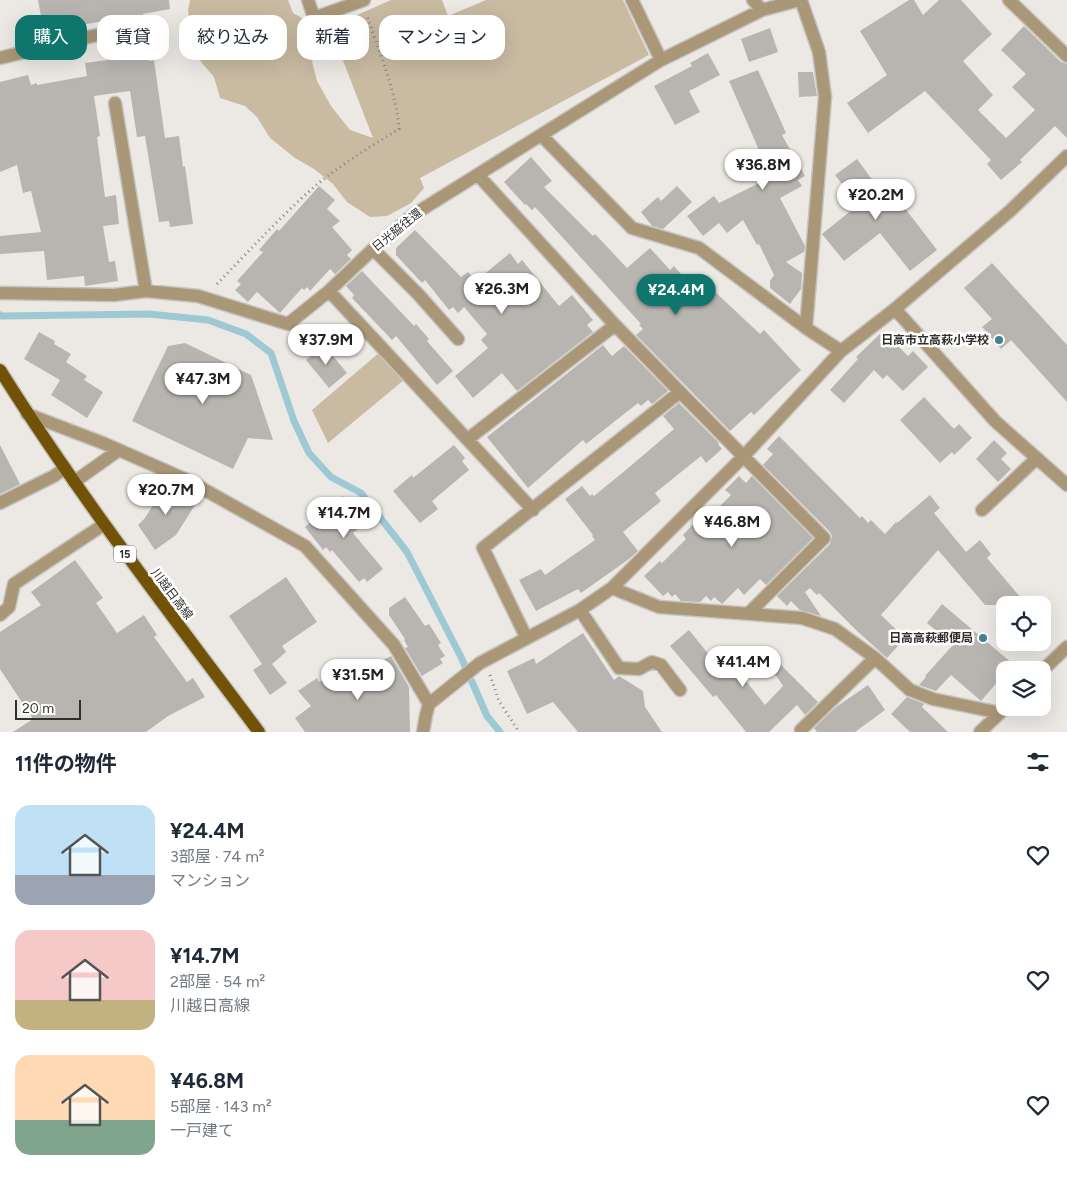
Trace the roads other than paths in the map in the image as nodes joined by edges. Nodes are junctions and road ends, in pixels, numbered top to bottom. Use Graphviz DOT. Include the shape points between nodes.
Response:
graph roads {
  1 [pos="308,0"];
  2 [pos="632,0"];
  3 [pos="753,0"];
  4 [pos="800,0"];
  5 [pos="1010,0"];
  6 [pos="363,1"];
  7 [pos="762,10"];
  8 [pos="97,35"];
  9 [pos="1067,56"];
  10 [pos="0,58"];
  11 [pos="660,60"];
  12 [pos="115,103"];
  13 [pos="542,136"];
  14 [pos="1067,156"];
  15 [pos="478,175"];
  16 [pos="373,249"];
  17 [pos="146,291"];
  18 [pos="329,291"];
  19 [pos="0,293"];
  20 [pos="894,309"];
  21 [pos="615,325"];
  22 [pos="806,328"];
  23 [pos="458,339"];
  24 [pos="841,351"];
  25 [pos="0,370"];
  26 [pos="680,392"];
  27 [pos="27,414"];
  28 [pos="468,439"];
  29 [pos="119,450"];
  30 [pos="742,457"];
  31 [pos="1037,458"];
  32 [pos="65,468"];
  33 [pos="74,482"];
  34 [pos="1067,485"];
  35 [pos="0,503"];
  36 [pos="533,510"];
  37 [pos="982,510"];
  38 [pos="103,525"];
  39 [pos="612,588"];
  40 [pos="580,610"];
  41 [pos="749,613"];
  42 [pos="0,614"];
  43 [pos="526,637"];
  44 [pos="1067,647"];
  45 [pos="875,658"];
  46 [pos="1051,662"];
  47 [pos="680,690"];
  48 [pos="429,704"];
  49 [pos="996,709"];
  50 [pos="997,716"];
  51 [pos="258,732"];
  52 [pos="423,732"];
  53 [pos="802,732"];
  54 [pos="980,732"];
  1 -- 6 [label="street" via="314,18"];
  2 -- 11 [label="street"];
  3 -- 7 [label="street"];
  4 -- 7 [label="street, 日光脇往還"];
  4 -- 22 [label="street" via="819,52 825,97"];
  5 -- 9 [label="street"];
  7 -- 11 [label="street, 日光脇往還"];
  8 -- 10 [label="street"];
  11 -- 13 [label="street, 日光脇往還"];
  12 -- 17 [label="street"];
  13 -- 15 [label="street, 日光脇往還"];
  13 -- 22 [label="street" via="632,228 699,248"];
  14 -- 20 [label="street" via="1010,211"];
  15 -- 16 [label="street, 日光脇往還" via="413,215"];
  15 -- 21 [label="street"];
  16 -- 18 [label="street, 日光脇往還"];
  16 -- 23 [label="street"];
  17 -- 18 [label="street, 日光脇往還" via="205,298 288,324"];
  17 -- 19 [label="street, 日光脇往還" via="114,295"];
  18 -- 28 [label="street"];
  20 -- 24 [label="street"];
  20 -- 31 [label="street" via="995,421"];
  21 -- 26 [label="street"];
  21 -- 28 [label="street"];
  22 -- 24 [label="street"];
  24 -- 30 [label="street"];
  25 -- 27 [label="main road, 川越日高線 / 15"];
  26 -- 30 [label="street"];
  26 -- 36 [label="street"];
  27 -- 29 [label="street"];
  27 -- 32 [label="main road, 川越日高線 / 15"];
  28 -- 36 [label="street"];
  29 -- 33 [label="street"];
  29 -- 48 [label="street" via="187,480 305,546 394,644"];
  30 -- 39 [label="street"];
  30 -- 41 [label="street" via="824,538"];
  31 -- 34 [label="street"];
  31 -- 37 [label="street"];
  32 -- 33 [label="main road, 川越日高線 / 15"];
  32 -- 35 [label="street"];
  33 -- 38 [label="main road, 川越日高線 / 15"];
  36 -- 43 [label="street" via="483,548"];
  38 -- 42 [label="street" via="14,584 9,607"];
  38 -- 51 [label="main road, 川越日高線 / 15"];
  39 -- 40 [label="street"];
  39 -- 41 [label="street" via="659,607"];
  40 -- 43 [label="street"];
  40 -- 47 [label="street" via="619,668 639,670 652,662 661,665"];
  41 -- 45 [label="street" via="802,618 835,629"];
  43 -- 48 [label="street" via="485,667 462,678"];
  44 -- 46 [label="street"];
  45 -- 49 [label="street" via="910,690 933,699"];
  45 -- 53 [label="street"];
  48 -- 52 [label="street"];
  50 -- 54 [label="street"];
}
